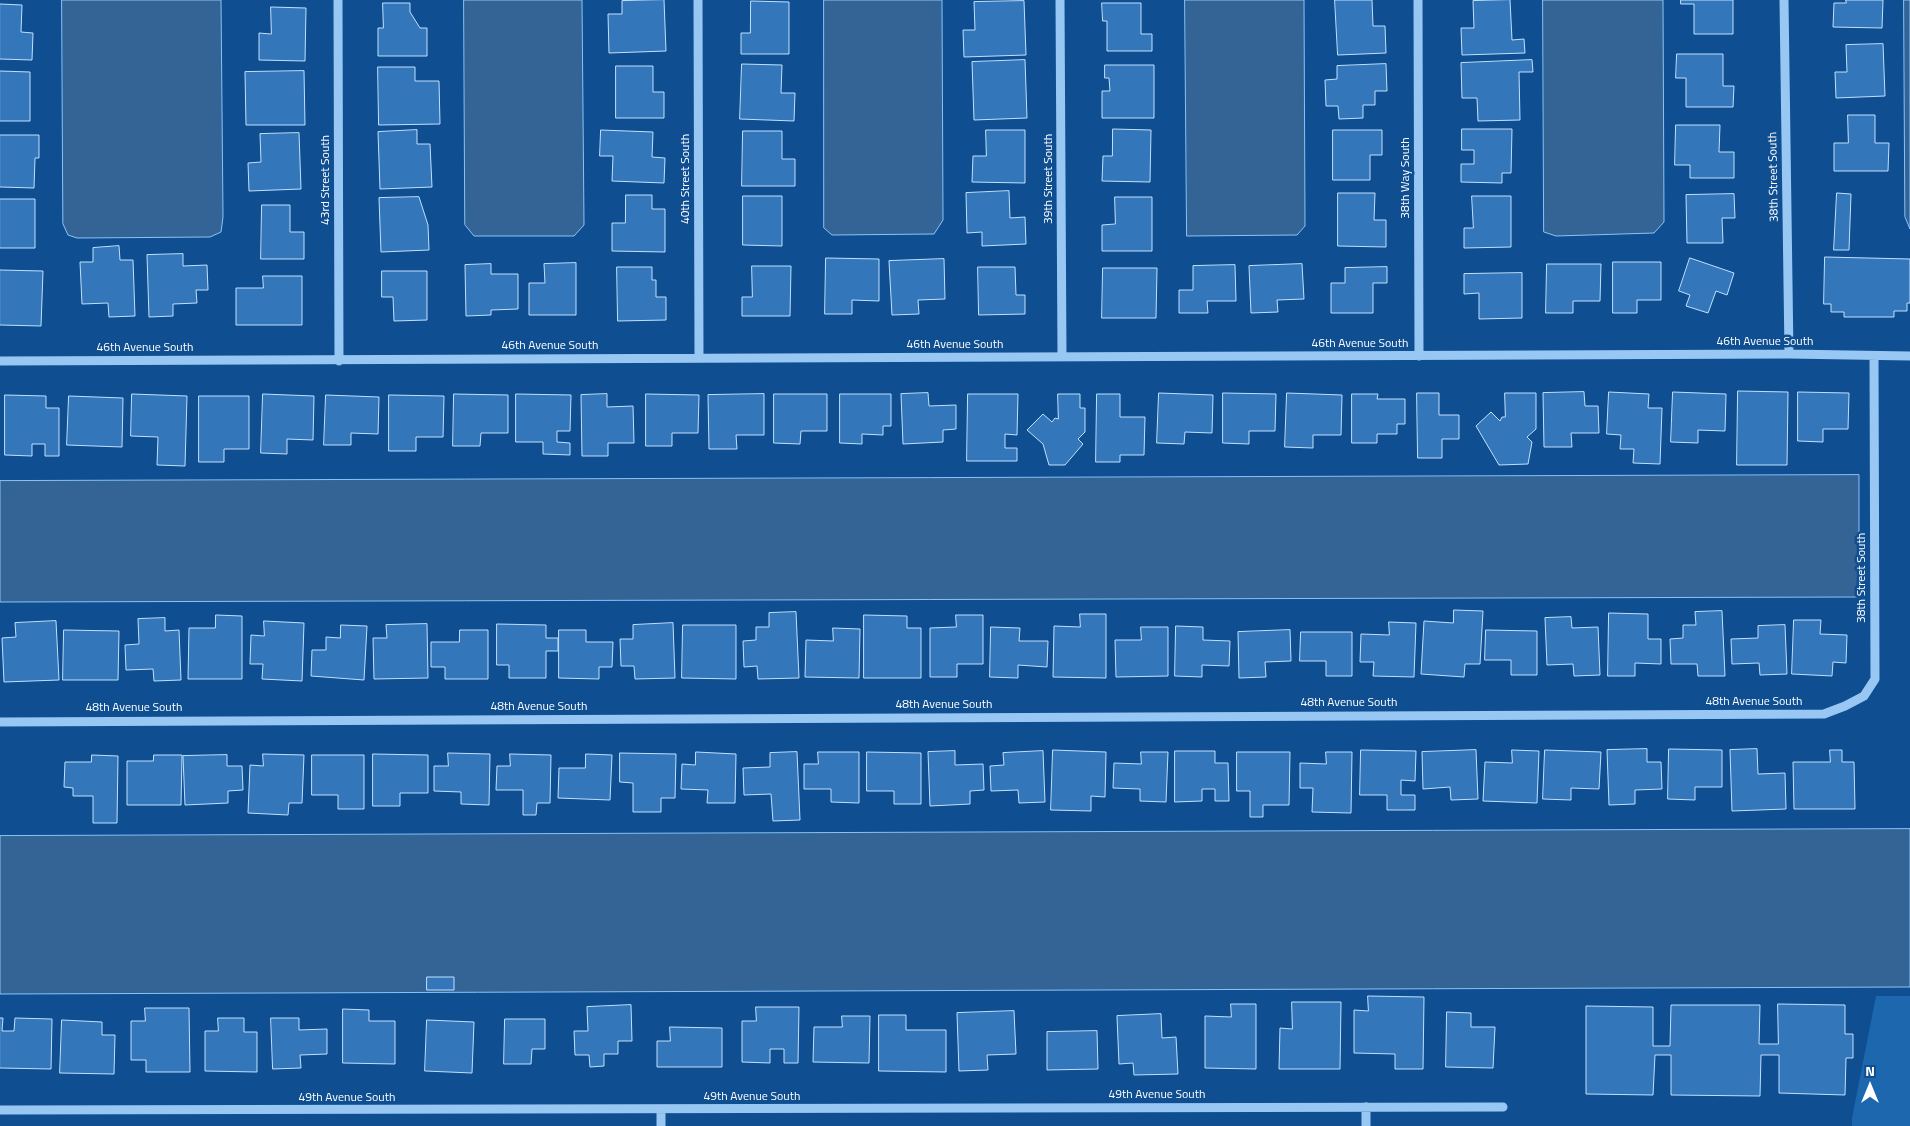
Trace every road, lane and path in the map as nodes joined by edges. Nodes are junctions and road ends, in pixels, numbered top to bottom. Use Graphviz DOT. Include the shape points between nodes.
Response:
graph roads {
  1 [pos="338,0"];
  2 [pos="698,0"];
  3 [pos="1060,0"];
  4 [pos="1418,0"];
  5 [pos="1784,0"];
  6 [pos="1789,354"];
  7 [pos="1419,356"];
  8 [pos="1874,356"];
  9 [pos="1910,356"];
  10 [pos="1062,357"];
  11 [pos="699,358"];
  12 [pos="0,361"];
  13 [pos="339,361"];
  14 [pos="1875,679"];
  15 [pos="0,722"];
  16 [pos="1366,1107"];
  17 [pos="1503,1107"];
  18 [pos="0,1110"];
  19 [pos="661,1110"];
  20 [pos="661,1126"];
  21 [pos="1366,1126"];
  1 -- 13 [label="street, 43rd Street South"];
  2 -- 11 [label="street, 40th Street South"];
  3 -- 10 [label="street, 39th Street South"];
  4 -- 7 [label="street, 38th Way South"];
  5 -- 6 [label="street, 38th Street South"];
  6 -- 7 [label="street, 46th Avenue South"];
  6 -- 8 [label="street, 46th Avenue South"];
  7 -- 10 [label="street, 46th Avenue South"];
  8 -- 9 [label="street, 46th Avenue South"];
  8 -- 14 [label="street, 38th Street South"];
  10 -- 11 [label="street, 46th Avenue South"];
  11 -- 13 [label="street, 46th Avenue South"];
  12 -- 13 [label="street, 46th Avenue South"];
  14 -- 15 [label="street, 48th Avenue South" via="1864,696 1824,714"];
  16 -- 17 [label="street, 49th Avenue South"];
  16 -- 19 [label="street, 49th Avenue South"];
  16 -- 21 [label="street"];
  18 -- 19 [label="street, 49th Avenue South"];
  19 -- 20 [label="street"];
}
